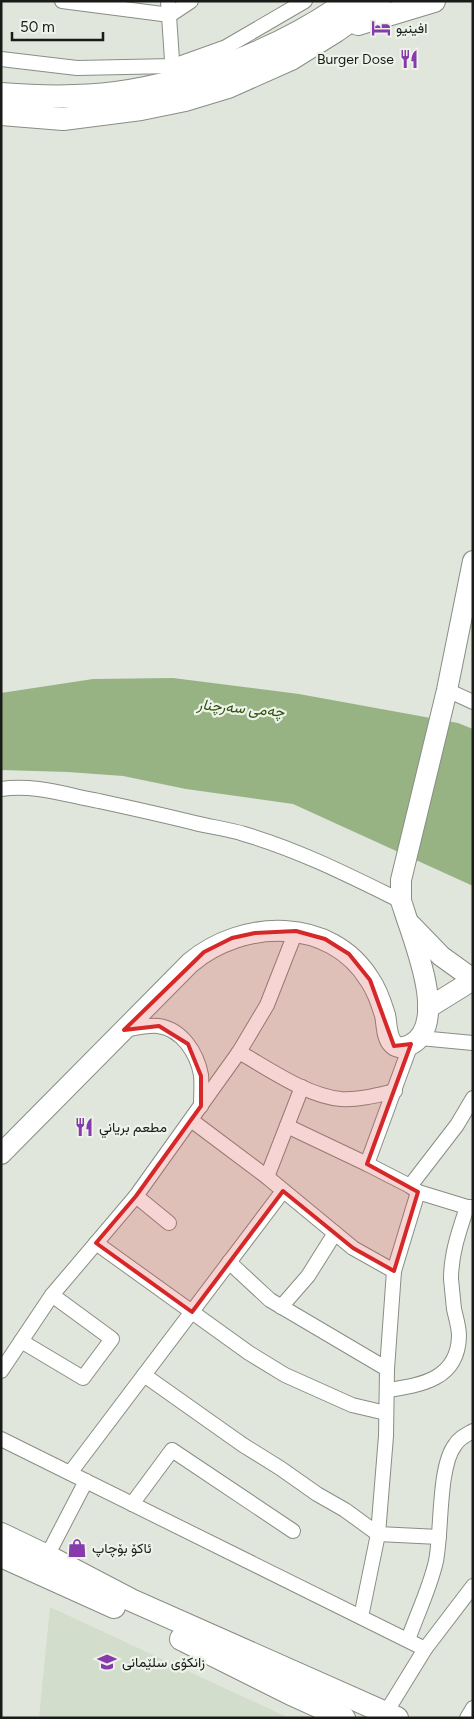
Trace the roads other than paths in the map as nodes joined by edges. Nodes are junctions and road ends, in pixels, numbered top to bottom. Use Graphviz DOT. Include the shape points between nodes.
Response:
graph roads {
  1 [pos="62,1"];
  2 [pos="191,1"];
  3 [pos="305,1"];
  4 [pos="348,1"];
  5 [pos="379,1"];
  6 [pos="434,1"];
  7 [pos="169,8"];
  8 [pos="336,31"];
  9 [pos="1,59"];
  10 [pos="173,74"];
  11 [pos="1,94"];
  12 [pos="1,114"];
  13 [pos="473,561"];
  14 [pos="446,693"];
  15 [pos="473,702"];
  16 [pos="1,789"];
  17 [pos="402,901"];
  18 [pos="407,921"];
  19 [pos="296,931"];
  20 [pos="473,979"];
  21 [pos="428,1008"];
  22 [pos="124,1030"];
  23 [pos="416,1041"];
  24 [pos="473,1043"];
  25 [pos="239,1052"];
  26 [pos="302,1087"];
  27 [pos="395,1091"];
  28 [pos="473,1098"];
  29 [pos="201,1106"];
  30 [pos="191,1120"];
  31 [pos="287,1126"];
  32 [pos="1,1154"];
  33 [pos="367,1164"];
  34 [pos="267,1177"];
  35 [pos="414,1189"];
  36 [pos="283,1191"];
  37 [pos="136,1196"];
  38 [pos="470,1207"];
  39 [pos="168,1223"];
  40 [pos="335,1233"];
  41 [pos="96,1242"];
  42 [pos="229,1262"];
  43 [pos="394,1270"];
  44 [pos="52,1295"];
  45 [pos="281,1307"];
  46 [pos="192,1312"];
  47 [pos="21,1341"];
  48 [pos="387,1369"];
  49 [pos="1,1371"];
  50 [pos="144,1375"];
  51 [pos="388,1390"];
  52 [pos="386,1413"];
  53 [pos="473,1431"];
  54 [pos="1,1439"];
  55 [pos="70,1473"];
  56 [pos="86,1481"];
  57 [pos="132,1504"];
  58 [pos="293,1531"];
  59 [pos="1,1534"];
  60 [pos="378,1534"];
  61 [pos="439,1538"];
  62 [pos="1,1556"];
  63 [pos="47,1556"];
  64 [pos="473,1586"];
  65 [pos="361,1617"];
  66 [pos="408,1640"];
  67 [pos="425,1649"];
  68 [pos="473,1708"];
  69 [pos="391,1716"];
  70 [pos="344,1718"];
  71 [pos="467,1718"];
  1 -- 7 [label="street"];
  2 -- 7 [label="street"];
  3 -- 10 [label="street"];
  4 -- 10 [label="main road" via="268,47 212,69"];
  5 -- 8 [label="main road"];
  6 -- 8 [label="main road"];
  7 -- 10 [label="street"];
  8 -- 12 [label="main road" via="291,59 228,87 185,100 63,119"];
  9 -- 10 [label="street"];
  10 -- 11 [label="main road" via="115,93 40,97"];
  13 -- 14 [label="main road"];
  14 -- 15 [label="street"];
  14 -- 17 [label="main road" via="402,874"];
  16 -- 17 [label="street" via="51,790 243,834 327,865"];
  17 -- 18 [label="main road"];
  18 -- 20 [label="main road" via="441,956"];
  18 -- 21 [label="main road" via="426,980"];
  19 -- 22 [label="main road" via="239,936 204,952"];
  19 -- 23 [label="main road" via="325,939 357,962 378,993 392,1042 401,1047"];
  19 -- 25 [label="street" via="267,1005"];
  20 -- 21 [label="main road"];
  21 -- 23 [label="main road" via="426,1025"];
  22 -- 29 [label="street" via="159,1026 180,1036 198,1064"];
  22 -- 32 [label="main road"];
  23 -- 24 [label="street"];
  23 -- 27 [label="street"];
  25 -- 26 [label="street"];
  25 -- 29 [label="street"];
  26 -- 27 [label="street" via="344,1099"];
  26 -- 31 [label="street"];
  27 -- 33 [label="street"];
  28 -- 35 [label="street"];
  29 -- 30 [label="street"];
  30 -- 34 [label="street"];
  30 -- 37 [label="street"];
  31 -- 33 [label="street"];
  31 -- 34 [label="street"];
  33 -- 35 [label="street"];
  34 -- 36 [label="street"];
  35 -- 38 [label="street"];
  35 -- 43 [label="street"];
  36 -- 40 [label="street"];
  36 -- 42 [label="street"];
  37 -- 39 [label="street"];
  37 -- 41 [label="street"];
  38 -- 51 [label="street" via="455,1244 452,1261 459,1336 452,1362 443,1373 426,1383"];
  40 -- 43 [label="street" via="353,1248"];
  40 -- 45 [label="street" via="308,1276"];
  41 -- 44 [label="street"];
  41 -- 46 [label="street"];
  42 -- 45 [label="street"];
  42 -- 46 [label="street"];
  43 -- 48 [label="street"];
  44 -- 47 [label="street"];
  44 -- 47 [label="street" via="112,1339 83,1378"];
  45 -- 48 [label="street"];
  46 -- 50 [label="street"];
  46 -- 52 [label="street" via="285,1375 352,1405"];
  47 -- 49 [label="street"];
  48 -- 51 [label="street"];
  50 -- 55 [label="street"];
  50 -- 60 [label="street"];
  51 -- 52 [label="street"];
  52 -- 60 [label="street"];
  53 -- 61 [label="street" via="460,1439 449,1456"];
  54 -- 55 [label="street"];
  55 -- 56 [label="street"];
  56 -- 57 [label="street"];
  56 -- 63 [label="street"];
  57 -- 58 [label="street" via="172,1450"];
  57 -- 65 [label="street"];
  59 -- 63 [label="main road"];
  60 -- 61 [label="street"];
  60 -- 65 [label="street"];
  61 -- 66 [label="street" via="430,1582"];
  62 -- 70 [label="main road" via="153,1625"];
  63 -- 69 [label="main road" via="131,1600"];
  64 -- 67 [label="street"];
  65 -- 66 [label="street"];
  66 -- 67 [label="street"];
  67 -- 69 [label="street"];
  68 -- 71 [label="street"];
}
